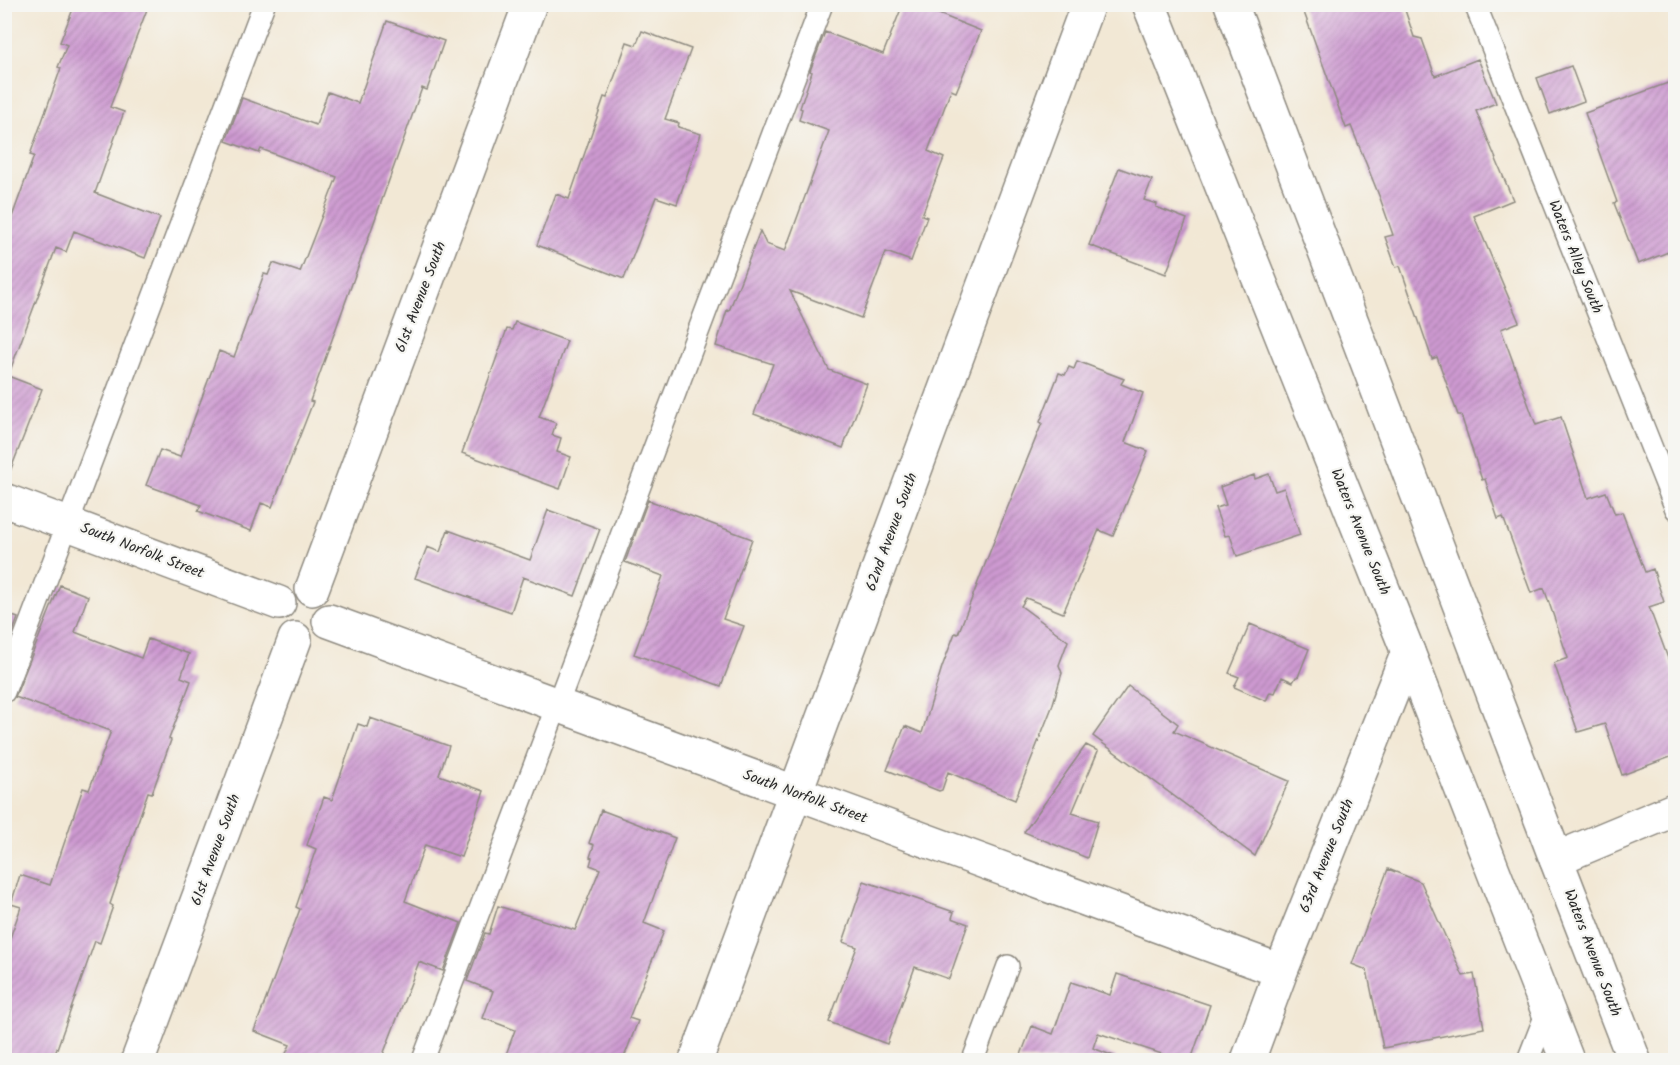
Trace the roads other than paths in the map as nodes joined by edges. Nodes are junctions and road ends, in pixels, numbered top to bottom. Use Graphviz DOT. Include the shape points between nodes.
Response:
graph roads {
  1 [pos="264,4"];
  2 [pos="530,4"];
  3 [pos="822,4"];
  4 [pos="1088,4"];
  5 [pos="1149,4"];
  6 [pos="1231,4"];
  7 [pos="1475,4"];
  8 [pos="4,500"];
  9 [pos="1676,509"];
  10 [pos="69,524"];
  11 [pos="312,589"];
  12 [pos="279,603"];
  13 [pos="329,621"];
  14 [pos="294,639"];
  15 [pos="1408,652"];
  16 [pos="4,692"];
  17 [pos="557,706"];
  18 [pos="794,794"];
  19 [pos="1676,809"];
  20 [pos="1556,860"];
  21 [pos="1008,966"];
  22 [pos="1281,971"];
  23 [pos="1548,1009"];
  24 [pos="138,1060"];
  25 [pos="423,1060"];
  26 [pos="696,1060"];
  27 [pos="973,1060"];
  28 [pos="1248,1060"];
  29 [pos="1528,1060"];
  30 [pos="1567,1060"];
  31 [pos="1634,1060"];
  1 -- 10 [label="lane"];
  2 -- 11 [label="street, 61st Avenue South"];
  3 -- 17 [label="lane"];
  4 -- 18 [label="street, 62nd Avenue South"];
  5 -- 15 [label="street, Waters Avenue South"];
  6 -- 20 [label="street, Waters Avenue South"];
  7 -- 9 [label="lane, Waters Alley South"];
  8 -- 10 [label="street, South Norfolk Street"];
  10 -- 12 [label="street, South Norfolk Street"];
  10 -- 16 [label="lane"];
  11 -- 12 [label="street" via="294,589"];
  11 -- 13 [label="street" via="326,600"];
  12 -- 14 [label="street" via="278,625"];
  13 -- 14 [label="street" via="314,639"];
  13 -- 17 [label="street, South Norfolk Street"];
  14 -- 24 [label="street, 61st Avenue South"];
  15 -- 22 [label="street, 63rd Avenue South"];
  15 -- 23 [label="street, Waters Avenue South"];
  17 -- 18 [label="street, South Norfolk Street"];
  17 -- 25 [label="lane"];
  18 -- 22 [label="street, South Norfolk Street"];
  18 -- 26 [label="street, 62nd Avenue South"];
  19 -- 20 [label="street"];
  20 -- 31 [label="street, Waters Avenue South"];
  21 -- 27 [label="lane"];
  22 -- 28 [label="street, 63rd Avenue South"];
  23 -- 29 [label="lane"];
  23 -- 30 [label="street, Waters Avenue South"];
}
